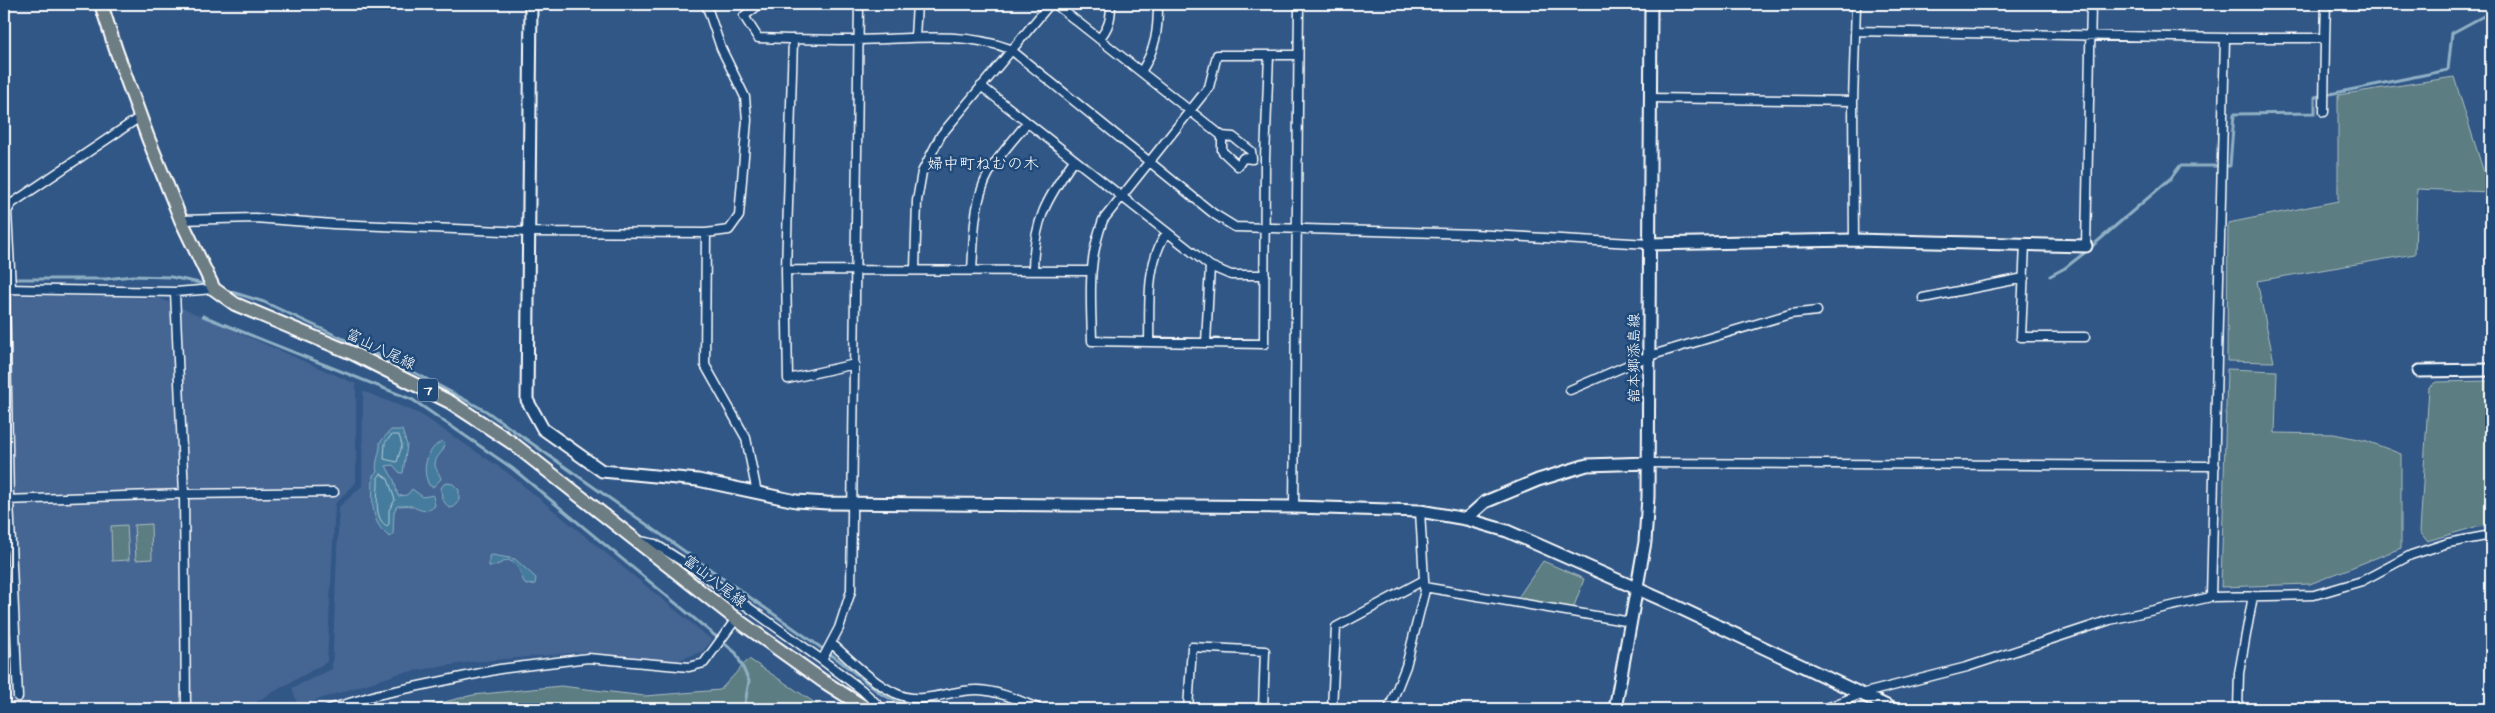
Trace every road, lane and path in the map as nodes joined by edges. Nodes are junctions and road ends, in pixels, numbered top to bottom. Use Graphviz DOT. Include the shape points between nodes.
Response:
graph roads {
  1 [pos="101,4"];
  2 [pos="531,4"];
  3 [pos="706,4"];
  4 [pos="760,4"];
  5 [pos="859,4"];
  6 [pos="917,4"];
  7 [pos="1050,4"];
  8 [pos="1055,4"];
  9 [pos="1111,4"];
  10 [pos="1158,4"];
  11 [pos="1299,4"];
  12 [pos="1651,4"];
  13 [pos="1856,4"];
  14 [pos="2090,4"];
  15 [pos="2326,4"];
  16 [pos="1855,31"];
  17 [pos="915,37"];
  18 [pos="2090,37"];
  19 [pos="2225,38"];
  20 [pos="2325,38"];
  21 [pos="793,39"];
  22 [pos="1099,39"];
  23 [pos="858,40"];
  24 [pos="1010,49"];
  25 [pos="1298,54"];
  26 [pos="1269,55"];
  27 [pos="1141,72"];
  28 [pos="980,86"];
  29 [pos="1650,98"];
  30 [pos="1853,101"];
  31 [pos="1191,111"];
  32 [pos="2324,112"];
  33 [pos="140,117"];
  34 [pos="1027,123"];
  35 [pos="1222,136"];
  36 [pos="1265,158"];
  37 [pos="1252,159"];
  38 [pos="1074,160"];
  39 [pos="1150,162"];
  40 [pos="1122,198"];
  41 [pos="6,212"];
  42 [pos="181,220"];
  43 [pos="1266,229"];
  44 [pos="1297,230"];
  45 [pos="529,232"];
  46 [pos="1167,232"];
  47 [pos="706,233"];
  48 [pos="1854,240"];
  49 [pos="1649,244"];
  50 [pos="2025,244"];
  51 [pos="2086,246"];
  52 [pos="1210,266"];
  53 [pos="855,269"];
  54 [pos="915,269"];
  55 [pos="786,270"];
  56 [pos="972,270"];
  57 [pos="1034,270"];
  58 [pos="1090,271"];
  59 [pos="1265,275"];
  60 [pos="2024,278"];
  61 [pos="7,288"];
  62 [pos="214,289"];
  63 [pos="175,292"];
  64 [pos="1923,298"];
  65 [pos="1817,311"];
  66 [pos="2085,337"];
  67 [pos="1150,342"];
  68 [pos="1206,343"];
  69 [pos="1649,356"];
  70 [pos="855,364"];
  71 [pos="2491,370"];
  72 [pos="2419,371"];
  73 [pos="1570,390"];
  74 [pos="1649,463"];
  75 [pos="2215,466"];
  76 [pos="334,492"];
  77 [pos="758,493"];
  78 [pos="184,494"];
  79 [pos="6,500"];
  80 [pos="853,502"];
  81 [pos="1294,507"];
  82 [pos="1420,511"];
  83 [pos="1466,519"];
  84 [pos="2491,535"];
  85 [pos="638,541"];
  86 [pos="1424,584"];
  87 [pos="1637,589"];
  88 [pos="2253,596"];
  89 [pos="2211,597"];
  90 [pos="736,619"];
  91 [pos="1631,622"];
  92 [pos="826,652"];
  93 [pos="1861,694"];
  94 [pos="18,697"];
  95 [pos="186,707"];
  96 [pos="329,709"];
  97 [pos="867,709"];
  98 [pos="882,709"];
  99 [pos="1040,709"];
  100 [pos="1188,709"];
  101 [pos="1262,709"];
  102 [pos="1332,709"];
  103 [pos="1389,709"];
  104 [pos="1615,709"];
  105 [pos="1824,709"];
  106 [pos="1893,709"];
  107 [pos="2238,709"];
  1 -- 33 [label="main road"];
  2 -- 45 [label="street"];
  3 -- 47 [label="street" via="721,48 745,97 747,120 739,216 730,230"];
  4 -- 21 [label="street" via="744,16 758,38"];
  5 -- 23 [label="street"];
  6 -- 17 [label="street"];
  7 -- 24 [label="street"];
  8 -- 22 [label="street"];
  9 -- 22 [label="street" via="1107,30"];
  10 -- 27 [label="street" via="1156,43"];
  11 -- 25 [label="street"];
  12 -- 29 [label="street, 舘本郷添島線"];
  13 -- 16 [label="street"];
  14 -- 18 [label="street"];
  15 -- 20 [label="street"];
  16 -- 18 [label="street"];
  16 -- 30 [label="street"];
  17 -- 23 [label="street"];
  17 -- 24 [label="street" via="974,39"];
  18 -- 19 [label="street"];
  18 -- 51 [label="street"];
  19 -- 20 [label="street"];
  19 -- 75 [label="street"];
  20 -- 32 [label="street"];
  21 -- 23 [label="street"];
  21 -- 55 [label="street"];
  22 -- 27 [label="street"];
  23 -- 53 [label="street"];
  24 -- 28 [label="street"];
  24 -- 39 [label="street"];
  25 -- 26 [label="street"];
  25 -- 44 [label="street"];
  26 -- 31 [label="street" via="1217,55 1209,87"];
  26 -- 36 [label="street"];
  27 -- 31 [label="street"];
  28 -- 34 [label="street"];
  28 -- 54 [label="street" via="941,135 922,172 917,201"];
  29 -- 30 [label="street"];
  29 -- 49 [label="street, 舘本郷添島線"];
  30 -- 48 [label="street"];
  31 -- 35 [label="street"];
  31 -- 39 [label="street"];
  33 -- 41 [label="street" via="11,204"];
  33 -- 42 [label="main road"];
  34 -- 38 [label="street"];
  34 -- 56 [label="street" via="983,185 975,220"];
  35 -- 37 [label="street" via="1233,137 1251,151"];
  35 -- 37 [label="street" via="1222,151 1238,166 1243,158"];
  36 -- 37 [label="street"];
  36 -- 43 [label="street"];
  38 -- 40 [label="street"];
  38 -- 57 [label="street" via="1049,194 1040,218 1034,244"];
  39 -- 40 [label="street"];
  39 -- 43 [label="street" via="1235,227"];
  40 -- 46 [label="street"];
  40 -- 58 [label="street" via="1103,220 1094,245"];
  41 -- 61 [label="street"];
  42 -- 45 [label="street" via="255,218"];
  42 -- 62 [label="main road"];
  43 -- 44 [label="street"];
  43 -- 59 [label="street"];
  44 -- 49 [label="street" via="1473,234"];
  44 -- 81 [label="street"];
  45 -- 47 [label="street"];
  45 -- 77 [label="street" via="527,400 543,429 602,471 698,480"];
  46 -- 52 [label="street"];
  46 -- 67 [label="street" via="1156,251 1151,272"];
  47 -- 77 [label="street" via="705,365 746,438"];
  48 -- 49 [label="street"];
  48 -- 50 [label="street"];
  49 -- 69 [label="street, 舘本郷添島線"];
  50 -- 51 [label="street"];
  50 -- 60 [label="street"];
  52 -- 59 [label="street" via="1231,275"];
  52 -- 68 [label="street"];
  53 -- 54 [label="street"];
  53 -- 55 [label="street"];
  53 -- 70 [label="street"];
  54 -- 56 [label="street"];
  55 -- 70 [label="street" via="788,379"];
  56 -- 57 [label="street"];
  57 -- 58 [label="street"];
  58 -- 67 [label="street" via="1092,340"];
  59 -- 68 [label="street" via="1264,344"];
  60 -- 64 [label="street"];
  60 -- 66 [label="street" via="2021,337"];
  61 -- 63 [label="street"];
  61 -- 79 [label="street"];
  62 -- 63 [label="street"];
  62 -- 85 [label="main road, 富山八尾線 / 7" via="236,304 352,353 450,402 511,442"];
  63 -- 78 [label="street"];
  65 -- 69 [label="street" via="1790,314"];
  67 -- 68 [label="street"];
  69 -- 73 [label="street"];
  69 -- 74 [label="street, 舘本郷添島線"];
  70 -- 80 [label="street"];
  71 -- 72 [label="street"];
  74 -- 75 [label="street"];
  74 -- 83 [label="street" via="1587,465 1538,480 1485,502"];
  74 -- 87 [label="street, 舘本郷添島線" via="1645,542"];
  75 -- 89 [label="street"];
  76 -- 78 [label="street"];
  77 -- 80 [label="street" via="796,501"];
  78 -- 79 [label="street"];
  78 -- 95 [label="street"];
  79 -- 94 [label="street"];
  80 -- 81 [label="street"];
  80 -- 92 [label="street" via="851,591 846,611"];
  81 -- 82 [label="street"];
  82 -- 83 [label="street"];
  82 -- 86 [label="street"];
  83 -- 87 [label="street" via="1507,530"];
  84 -- 88 [label="street" via="2448,543 2411,555 2362,581 2314,595"];
  85 -- 90 [label="main road, 富山八尾線 / 7"];
  85 -- 92 [label="street" via="655,544"];
  86 -- 91 [label="street"];
  86 -- 102 [label="street" via="1336,627"];
  86 -- 103 [label="street" via="1406,666"];
  87 -- 91 [label="street, 舘本郷添島線"];
  87 -- 93 [label="street"];
  88 -- 89 [label="street"];
  88 -- 107 [label="street" via="2239,674"];
  89 -- 93 [label="street" via="2110,620 1967,667"];
  90 -- 96 [label="street" via="704,663 688,667 588,658 500,669 376,695"];
  90 -- 97 [label="main road, 富山八尾線 / 7"];
  91 -- 104 [label="street, 舘本郷添島線"];
  92 -- 98 [label="street"];
  92 -- 99 [label="street" via="895,693 912,699 978,690 1004,695"];
  93 -- 105 [label="street"];
  93 -- 106 [label="street"];
  100 -- 101 [label="street" via="1192,647 1266,651"];
}
